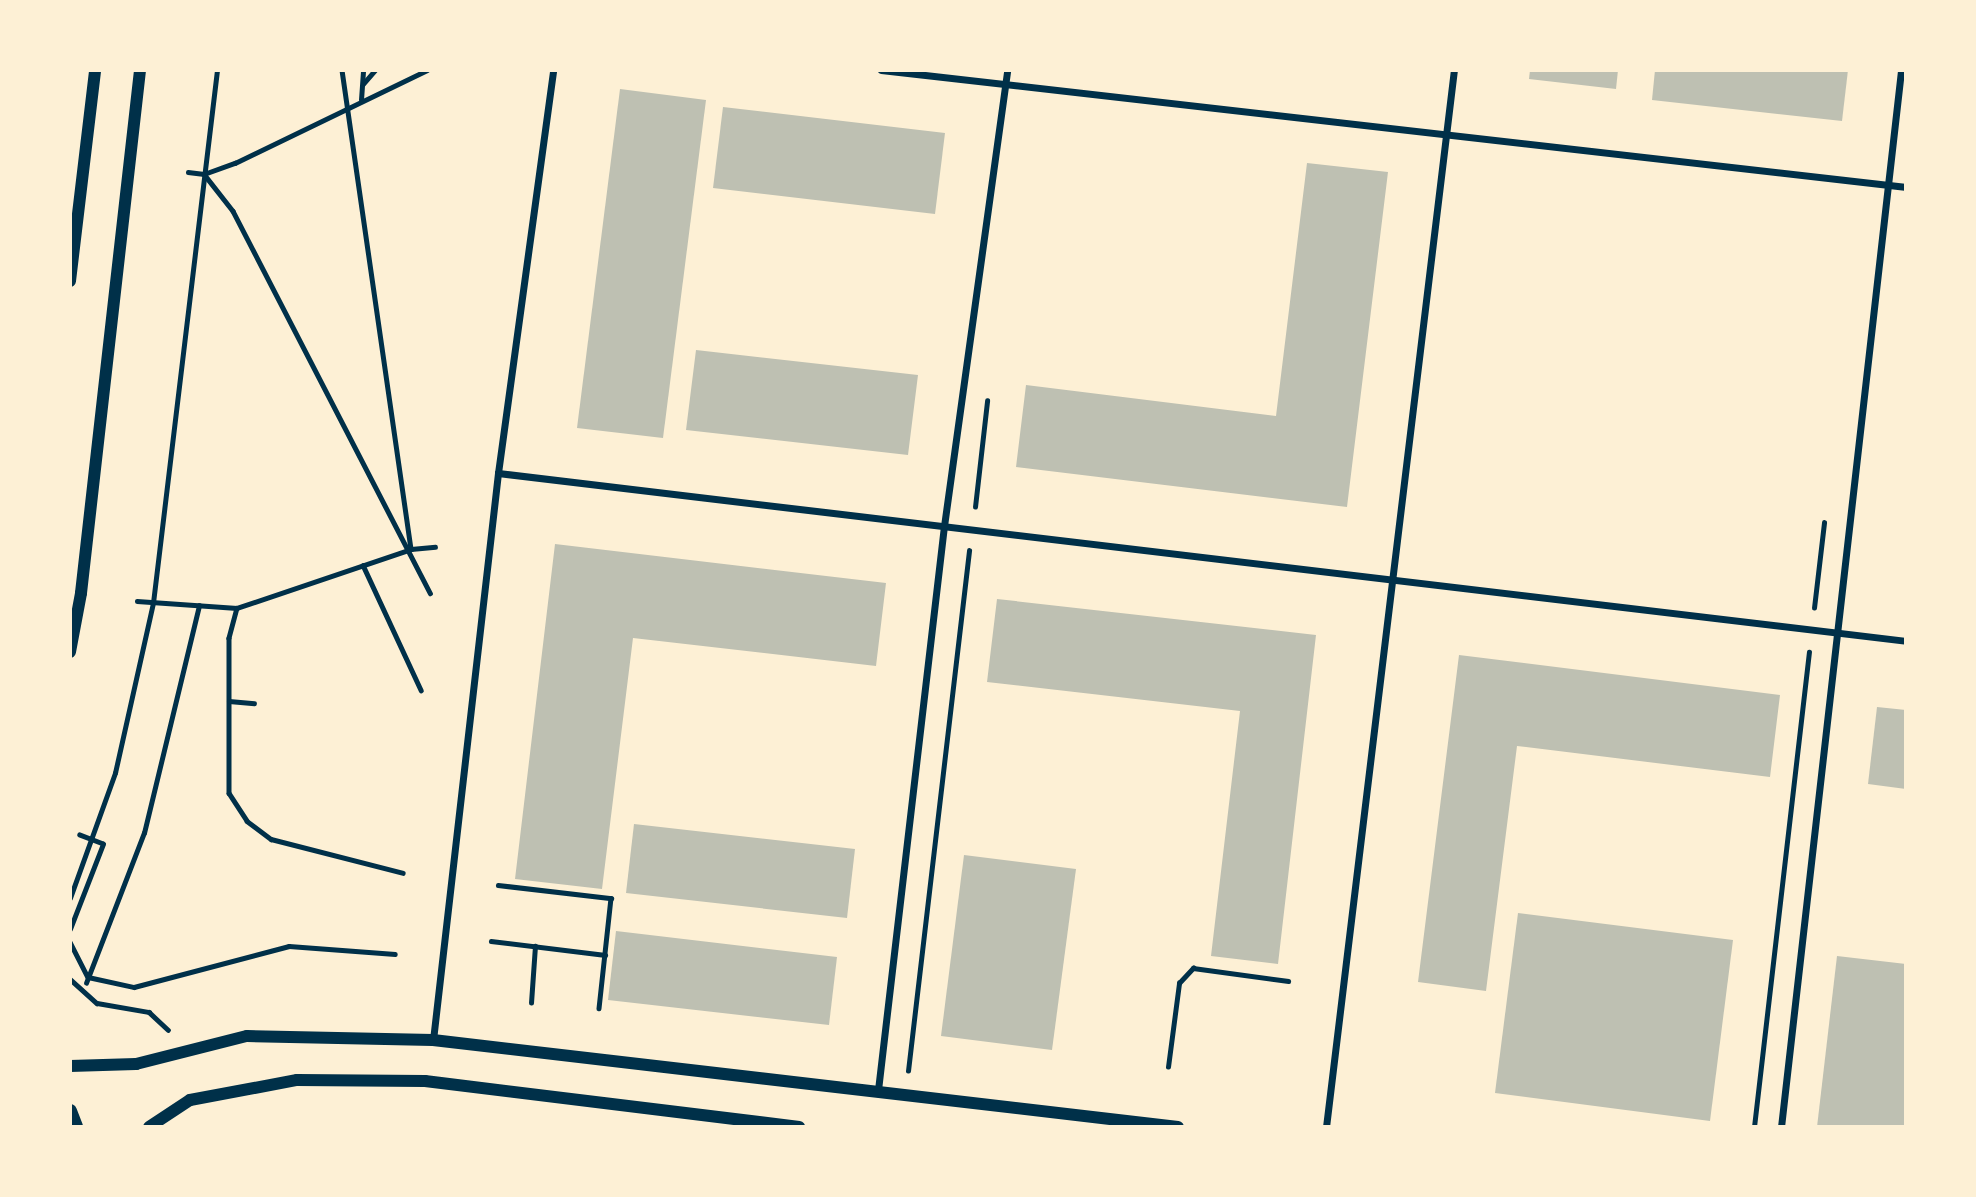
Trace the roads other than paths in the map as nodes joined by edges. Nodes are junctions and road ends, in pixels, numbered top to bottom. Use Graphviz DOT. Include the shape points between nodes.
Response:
graph roads {
  1 [pos="95,70"];
  2 [pos="140,70"];
  3 [pos="552,70"];
  4 [pos="881,70"];
  5 [pos="1007,70"];
  6 [pos="1454,70"];
  7 [pos="1901,70"];
  8 [pos="1005,84"];
  9 [pos="1446,135"];
  10 [pos="1889,185"];
  11 [pos="1906,187"];
  12 [pos="70,281"];
  13 [pos="498,473"];
  14 [pos="944,526"];
  15 [pos="1389,581"];
  16 [pos="1838,633"];
  17 [pos="1906,641"];
  18 [pos="70,652"];
  19 [pos="433,1040"];
  20 [pos="70,1066"];
  21 [pos="878,1090"];
  22 [pos="70,1111"];
  23 [pos="76,1127"];
  24 [pos="149,1127"];
  25 [pos="799,1127"];
  26 [pos="1178,1127"];
  27 [pos="1326,1127"];
  28 [pos="1781,1127"];
  1 -- 12 [label="street"];
  2 -- 18 [label="street" via="81,593"];
  3 -- 13 [label="street"];
  4 -- 8 [label="street"];
  5 -- 8 [label="street"];
  6 -- 9 [label="street"];
  7 -- 10 [label="street"];
  8 -- 9 [label="street"];
  8 -- 14 [label="street"];
  9 -- 10 [label="street"];
  9 -- 15 [label="street"];
  10 -- 11 [label="street"];
  10 -- 16 [label="street"];
  13 -- 14 [label="street"];
  13 -- 19 [label="street"];
  14 -- 15 [label="street"];
  14 -- 21 [label="street"];
  15 -- 16 [label="street"];
  15 -- 27 [label="street"];
  16 -- 17 [label="street"];
  16 -- 28 [label="street"];
  19 -- 20 [label="street" via="247,1036 136,1064"];
  19 -- 21 [label="street"];
  21 -- 26 [label="street"];
  22 -- 23 [label="main road"];
  24 -- 25 [label="street" via="190,1100 296,1080 425,1082"];
}
